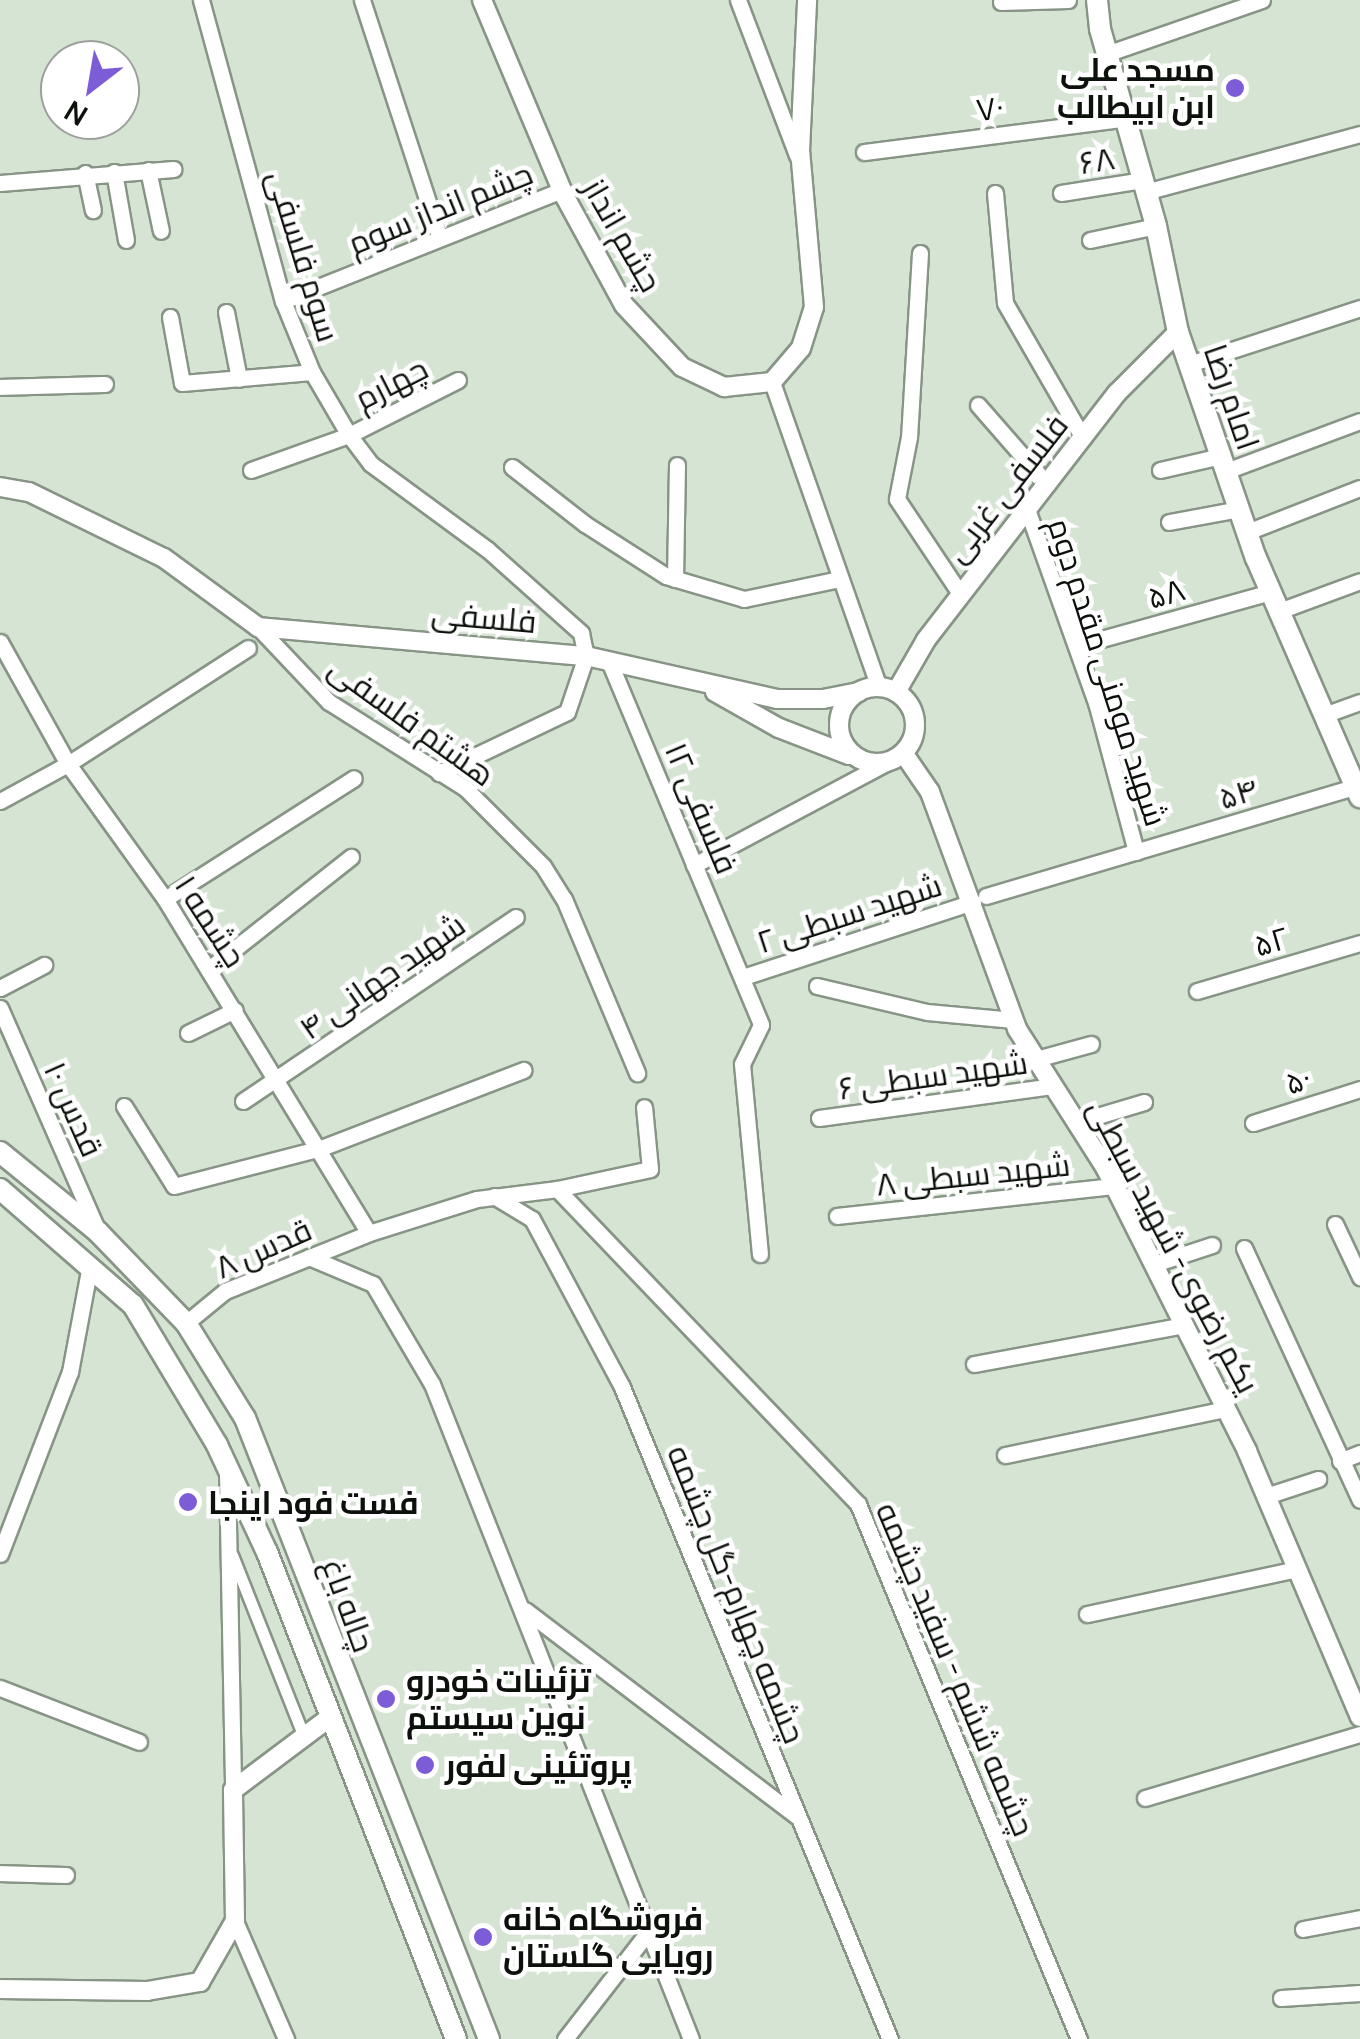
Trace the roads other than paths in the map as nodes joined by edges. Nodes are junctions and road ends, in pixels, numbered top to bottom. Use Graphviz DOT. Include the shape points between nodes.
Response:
graph roads {
  1 [pos="201,0"];
  2 [pos="362,0"];
  3 [pos="482,0"];
  4 [pos="738,0"];
  5 [pos="808,0"];
  6 [pos="1068,0"];
  7 [pos="1098,0"];
  8 [pos="1262,0"];
  9 [pos="1000,2"];
  10 [pos="1106,54"];
  11 [pos="1123,120"];
  12 [pos="1360,134"];
  13 [pos="864,152"];
  14 [pos="801,165"];
  15 [pos="173,169"];
  16 [pos="148,170"];
  17 [pos="114,172"];
  18 [pos="85,173"];
  19 [pos="0,183"];
  20 [pos="1143,186"];
  21 [pos="562,190"];
  22 [pos="995,193"];
  23 [pos="1060,194"];
  24 [pos="93,210"];
  25 [pos="1156,226"];
  26 [pos="161,231"];
  27 [pos="440,238"];
  28 [pos="126,240"];
  29 [pos="1090,240"];
  30 [pos="920,253"];
  31 [pos="283,301"];
  32 [pos="1360,308"];
  33 [pos="226,312"];
  34 [pos="170,318"];
  35 [pos="1178,332"];
  36 [pos="1189,364"];
  37 [pos="312,372"];
  38 [pos="239,380"];
  39 [pos="458,380"];
  40 [pos="772,382"];
  41 [pos="106,384"];
  42 [pos="0,387"];
  43 [pos="978,404"];
  44 [pos="1360,421"];
  45 [pos="349,435"];
  46 [pos="1082,438"];
  47 [pos="1224,463"];
  48 [pos="677,465"];
  49 [pos="512,467"];
  50 [pos="251,470"];
  51 [pos="1160,470"];
  52 [pos="1046,484"];
  53 [pos="0,487"];
  54 [pos="1360,488"];
  55 [pos="1027,509"];
  56 [pos="1239,510"];
  57 [pos="1169,522"];
  58 [pos="1247,532"];
  59 [pos="675,579"];
  60 [pos="840,579"];
  61 [pos="1360,581"];
  62 [pos="961,595"];
  63 [pos="1275,602"];
  64 [pos="258,627"];
  65 [pos="0,642"];
  66 [pos="1076,646"];
  67 [pos="248,648"];
  68 [pos="586,656"];
  69 [pos="609,660"];
  70 [pos="701,685"];
  71 [pos="887,690"];
  72 [pos="858,692"];
  73 [pos="1360,702"];
  74 [pos="1324,715"];
  75 [pos="904,754"];
  76 [pos="858,760"];
  77 [pos="886,763"];
  78 [pos="68,764"];
  79 [pos="439,773"];
  80 [pos="354,778"];
  81 [pos="1358,792"];
  82 [pos="0,801"];
  83 [pos="1136,852"];
  84 [pos="351,857"];
  85 [pos="694,865"];
  86 [pos="165,899"];
  87 [pos="979,899"];
  88 [pos="516,917"];
  89 [pos="1360,943"];
  90 [pos="44,965"];
  91 [pos="209,969"];
  92 [pos="743,977"];
  93 [pos="817,986"];
  94 [pos="0,988"];
  95 [pos="1197,991"];
  96 [pos="0,1008"];
  97 [pos="235,1010"];
  98 [pos="1014,1020"];
  99 [pos="188,1032"];
  100 [pos="1091,1044"];
  101 [pos="1036,1058"];
  102 [pos="523,1070"];
  103 [pos="636,1073"];
  104 [pos="279,1080"];
  105 [pos="1054,1086"];
  106 [pos="1360,1089"];
  107 [pos="243,1102"];
  108 [pos="1144,1102"];
  109 [pos="124,1106"];
  110 [pos="644,1107"];
  111 [pos="819,1118"];
  112 [pos="1077,1122"];
  113 [pos="1254,1124"];
  114 [pos="321,1148"];
  115 [pos="0,1152"];
  116 [pos="1115,1186"];
  117 [pos="0,1189"];
  118 [pos="557,1189"];
  119 [pos="494,1196"];
  120 [pos="837,1216"];
  121 [pos="1335,1224"];
  122 [pos="98,1232"];
  123 [pos="368,1233"];
  124 [pos="1212,1245"];
  125 [pos="1244,1248"];
  126 [pos="760,1254"];
  127 [pos="309,1257"];
  128 [pos="1154,1264"];
  129 [pos="90,1265"];
  130 [pos="1360,1277"];
  131 [pos="186,1323"];
  132 [pos="1184,1325"];
  133 [pos="974,1364"];
  134 [pos="1226,1409"];
  135 [pos="1360,1453"];
  136 [pos="1004,1454"];
  137 [pos="1340,1462"];
  138 [pos="227,1467"];
  139 [pos="1318,1479"];
  140 [pos="1266,1496"];
  141 [pos="1360,1500"];
  142 [pos="6,1528"];
  143 [pos="226,1542"];
  144 [pos="0,1554"];
  145 [pos="1297,1569"];
  146 [pos="522,1608"];
  147 [pos="1088,1614"];
  148 [pos="0,1688"];
  149 [pos="1360,1717"];
  150 [pos="329,1718"];
  151 [pos="1360,1734"];
  152 [pos="304,1737"];
  153 [pos="139,1742"];
  154 [pos="233,1790"];
  155 [pos="1146,1798"];
  156 [pos="800,1819"];
  157 [pos="0,1873"];
  158 [pos="66,1875"];
  159 [pos="1360,1918"];
  160 [pos="234,1921"];
  161 [pos="1303,1928"];
  162 [pos="648,1932"];
  163 [pos="0,1990"];
  164 [pos="1360,1993"];
  165 [pos="1281,1998"];
  166 [pos="286,2039"];
  167 [pos="456,2039"];
  168 [pos="489,2039"];
  169 [pos="565,2039"];
  170 [pos="691,2039"];
  171 [pos="890,2039"];
  172 [pos="1079,2039"];
  1 -- 31 [label="street, سوم فلسفی"];
  2 -- 27 [label="street"];
  3 -- 21 [label="street, چشم انداز"];
  4 -- 14 [label="street"];
  5 -- 14 [label="street"];
  6 -- 9 [label="street"];
  7 -- 10 [label="main road, امام رضا"];
  8 -- 10 [label="street"];
  10 -- 11 [label="main road, امام رضا"];
  11 -- 13 [label="street, ۷۰"];
  11 -- 20 [label="main road, امام رضا"];
  12 -- 20 [label="street, ۶۸"];
  14 -- 40 [label="street" via="814,307 802,348"];
  15 -- 16 [label="street"];
  16 -- 17 [label="street"];
  16 -- 26 [label="street"];
  17 -- 18 [label="street"];
  17 -- 28 [label="street"];
  18 -- 19 [label="street"];
  18 -- 24 [label="street"];
  20 -- 23 [label="street, ۶۸"];
  20 -- 25 [label="main road, امام رضا"];
  21 -- 27 [label="street, چشم انداز سوم"];
  21 -- 40 [label="street, چشم انداز" via="624,304 682,368 724,387"];
  22 -- 46 [label="street" via="1005,303"];
  25 -- 29 [label="street"];
  25 -- 35 [label="main road, امام رضا"];
  27 -- 31 [label="street, چشم انداز سوم"];
  30 -- 62 [label="street" via="909,437 897,499"];
  31 -- 37 [label="street, سوم فلسفی"];
  32 -- 36 [label="street"];
  33 -- 38 [label="street"];
  34 -- 38 [label="street" via="182,382"];
  35 -- 36 [label="main road, امام رضا"];
  35 -- 46 [label="street, فلسفی غربی"];
  36 -- 47 [label="main road, امام رضا"];
  37 -- 38 [label="street"];
  37 -- 45 [label="street, سوم فلسفی"];
  39 -- 45 [label="street, چهارم"];
  40 -- 60 [label="street"];
  41 -- 42 [label="street"];
  43 -- 52 [label="street"];
  44 -- 47 [label="street"];
  45 -- 50 [label="street, چهارم"];
  45 -- 68 [label="street, سوم فلسفی" via="371,464 488,550 581,633"];
  46 -- 52 [label="street, فلسفی غربی"];
  47 -- 51 [label="street"];
  47 -- 56 [label="main road, امام رضا"];
  48 -- 59 [label="street"];
  49 -- 59 [label="street" via="585,524"];
  52 -- 55 [label="street, فلسفی غربی"];
  53 -- 64 [label="street" via="29,492 164,558"];
  54 -- 58 [label="street"];
  55 -- 62 [label="street, فلسفی غربی"];
  55 -- 66 [label="street, شهید مومنی مقدم دوم"];
  56 -- 57 [label="street"];
  56 -- 58 [label="main road, امام رضا"];
  58 -- 63 [label="main road, امام رضا"];
  59 -- 60 [label="street" via="744,599"];
  60 -- 71 [label="street"];
  61 -- 63 [label="street, ۵۸"];
  62 -- 71 [label="street, فلسفی غربی"];
  63 -- 66 [label="street, ۵۸"];
  63 -- 74 [label="main road, امام رضا"];
  64 -- 68 [label="street, فلسفی"];
  64 -- 79 [label="street, هشتم فلسفی" via="329,702"];
  65 -- 78 [label="street, چشمه ۱"];
  66 -- 83 [label="street, شهید مومنی مقدم دوم"];
  67 -- 78 [label="street"];
  68 -- 69 [label="street, فلسفی"];
  68 -- 79 [label="street" via="568,712"];
  69 -- 70 [label="street, فلسفی"];
  69 -- 85 [label="street, ۱۲ فلسفی"];
  70 -- 72 [label="street" via="776,698"];
  70 -- 76 [label="street" via="779,728"];
  71 -- 72 [label="street"];
  71 -- 75 [label="street" via="915,717 914,738"];
  72 -- 76 [label="street" via="838,724 841,740"];
  73 -- 74 [label="street"];
  74 -- 81 [label="main road, امام رضا"];
  75 -- 77 [label="street"];
  75 -- 87 [label="street, یکم رضوی- شهید سبطی" via="930,792"];
  76 -- 77 [label="street"];
  77 -- 85 [label="street"];
  78 -- 82 [label="street"];
  78 -- 86 [label="street, چشمه ۱"];
  79 -- 103 [label="street, هشتم فلسفی" via="465,788 543,866 595,968"];
  80 -- 86 [label="street"];
  81 -- 83 [label="street, ۵۴"];
  83 -- 87 [label="street, ۵۴"];
  84 -- 91 [label="street"];
  85 -- 92 [label="street, ۱۲ فلسفی"];
  86 -- 91 [label="street, چشمه ۱"];
  87 -- 92 [label="street, ۲ شهید سبطی"];
  87 -- 98 [label="street, یکم رضوی- شهید سبطی"];
  88 -- 104 [label="street, ۴ شهید جهانی"];
  89 -- 95 [label="street, ۵۲"];
  90 -- 94 [label="street"];
  91 -- 97 [label="street, چشمه ۱"];
  92 -- 126 [label="street, ۱۲ فلسفی" via="761,1025 742,1064"];
  93 -- 98 [label="street" via="927,1012"];
  96 -- 122 [label="street, قدس ۱۰"];
  97 -- 99 [label="street"];
  97 -- 104 [label="street, چشمه ۱"];
  98 -- 101 [label="street, یکم رضوی- شهید سبطی"];
  100 -- 101 [label="street"];
  101 -- 105 [label="street, یکم رضوی- شهید سبطی"];
  102 -- 114 [label="street"];
  104 -- 107 [label="street, ۴ شهید جهانی"];
  104 -- 114 [label="street, چشمه ۱"];
  105 -- 111 [label="street, ۶ شهید سبطی"];
  105 -- 112 [label="street, یکم رضوی- شهید سبطی"];
  106 -- 113 [label="street, ۵۰"];
  108 -- 112 [label="street"];
  109 -- 114 [label="street" via="174,1186"];
  110 -- 118 [label="street" via="650,1169"];
  112 -- 116 [label="street, یکم رضوی- شهید سبطی"];
  114 -- 123 [label="street, چشمه ۱"];
  115 -- 122 [label="main road, چاله باغ"];
  116 -- 120 [label="street, ۸ شهید سبطی"];
  116 -- 128 [label="street, یکم رضوی- شهید سبطی"];
  117 -- 129 [label="main road, چاله باغ"];
  118 -- 119 [label="street"];
  118 -- 172 [label="street, چشمه ششم - سفید چشمه" via="858,1504"];
  119 -- 123 [label="street, قدس ۸"];
  119 -- 156 [label="street, چشمه چهارم-گل چشمه" via="532,1220 622,1387"];
  121 -- 130 [label="street"];
  122 -- 131 [label="main road, چاله باغ"];
  123 -- 127 [label="street, قدس ۸"];
  124 -- 128 [label="street"];
  125 -- 137 [label="street"];
  127 -- 131 [label="street, قدس ۸" via="225,1291"];
  127 -- 146 [label="street" via="373,1284 432,1384"];
  128 -- 132 [label="street, یکم رضوی- شهید سبطی"];
  129 -- 138 [label="main road, چاله باغ" via="133,1305"];
  129 -- 142 [label="street" via="70,1372"];
  131 -- 168 [label="main road, چاله باغ" via="245,1418"];
  132 -- 133 [label="street"];
  132 -- 134 [label="street, یکم رضوی- شهید سبطی"];
  134 -- 136 [label="street"];
  134 -- 140 [label="street, یکم رضوی- شهید سبطی"];
  135 -- 137 [label="street"];
  137 -- 141 [label="street"];
  138 -- 143 [label="street"];
  138 -- 150 [label="main road, چاله باغ" via="267,1552"];
  139 -- 140 [label="street"];
  140 -- 145 [label="street, یکم رضوی- شهید سبطی"];
  142 -- 144 [label="street"];
  143 -- 152 [label="street"];
  143 -- 154 [label="street"];
  145 -- 147 [label="street"];
  145 -- 149 [label="street, یکم رضوی- شهید سبطی"];
  146 -- 156 [label="street"];
  146 -- 162 [label="street"];
  148 -- 153 [label="street"];
  150 -- 152 [label="street"];
  150 -- 167 [label="main road, چاله باغ"];
  151 -- 155 [label="street"];
  152 -- 154 [label="street"];
  154 -- 160 [label="street"];
  156 -- 171 [label="street, چشمه چهارم-گل چشمه"];
  157 -- 158 [label="street"];
  159 -- 161 [label="street"];
  160 -- 163 [label="street" via="200,1982 147,1991"];
  160 -- 166 [label="street"];
  162 -- 169 [label="street"];
  162 -- 170 [label="street"];
  164 -- 165 [label="street"];
}
